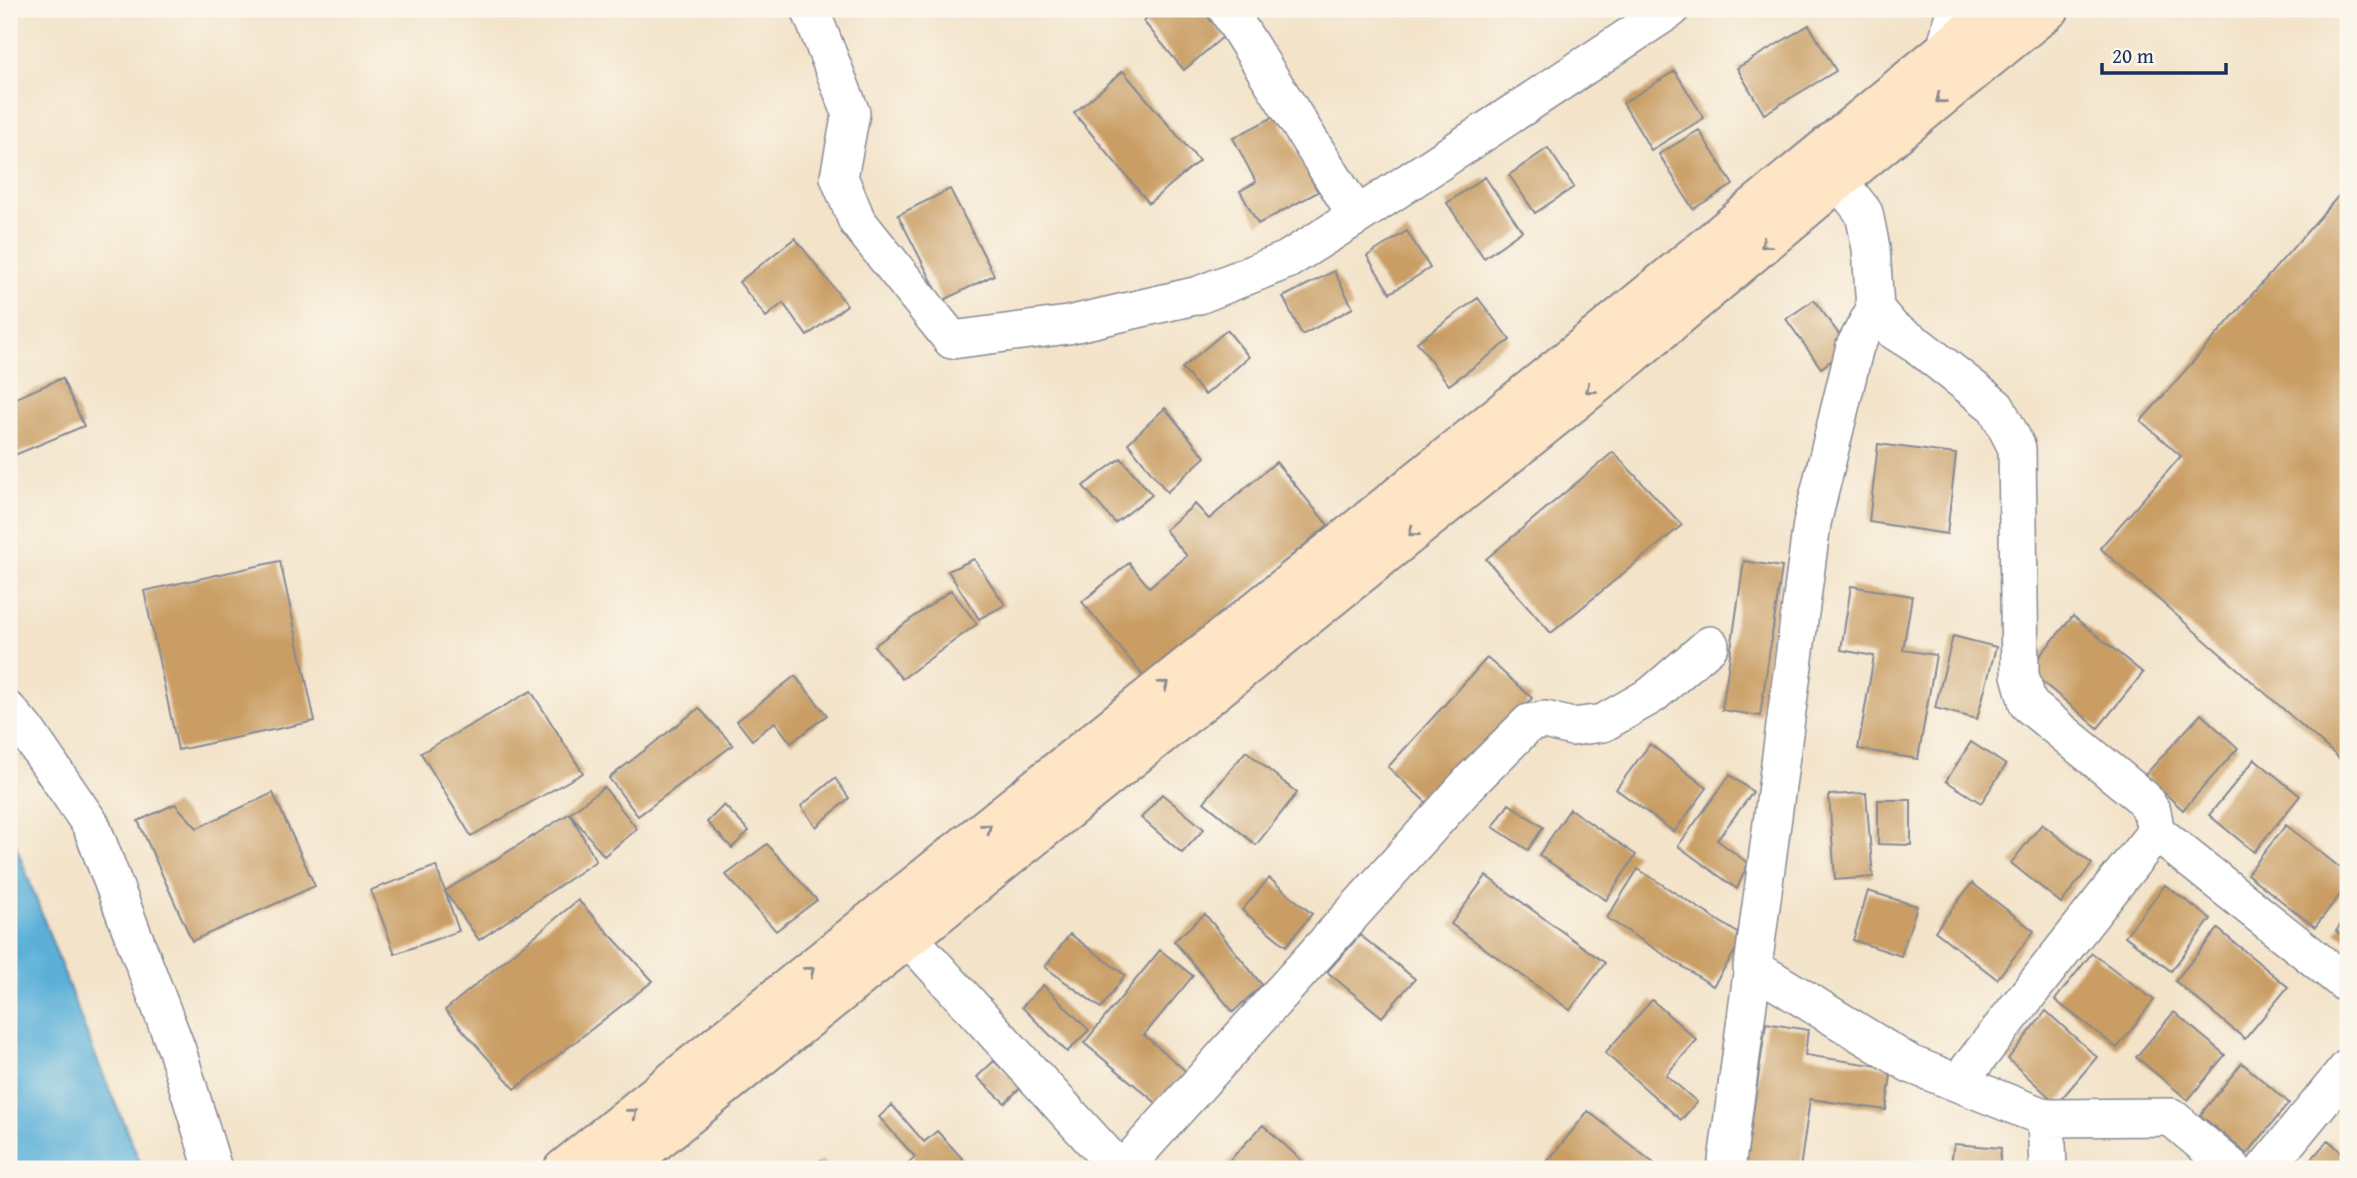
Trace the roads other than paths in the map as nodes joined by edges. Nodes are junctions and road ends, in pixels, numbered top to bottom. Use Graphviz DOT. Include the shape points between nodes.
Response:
graph roads {
  1 [pos="1227,9"];
  2 [pos="1671,9"];
  3 [pos="1955,9"];
  4 [pos="1994,9"];
  5 [pos="2050,9"];
  6 [pos="820,13"];
  7 [pos="1958,61"];
  8 [pos="1829,167"];
  9 [pos="1357,216"];
  10 [pos="1875,309"];
  11 [pos="1710,645"];
  12 [pos="9,711"];
  13 [pos="2157,832"];
  14 [pos="897,925"];
  15 [pos="1752,967"];
  16 [pos="2348,985"];
  17 [pos="2348,1068"];
  18 [pos="1958,1083"];
  19 [pos="2046,1118"];
  20 [pos="571,1163"];
  21 [pos="213,1169"];
  22 [pos="622,1169"];
  23 [pos="1121,1169"];
  24 [pos="1726,1169"];
  25 [pos="2048,1169"];
  26 [pos="2233,1169"];
  27 [pos="2265,1169"];
  1 -- 9 [label="street"];
  2 -- 9 [label="street"];
  3 -- 7 [label="street"];
  4 -- 7 [label="street"];
  5 -- 7 [label="street"];
  6 -- 9 [label="street" via="851,113 839,177 857,220 952,340 1068,325 1199,295 1287,260"];
  7 -- 8 [label="street"];
  8 -- 10 [label="street" via="1864,213"];
  8 -- 14 [label="street"];
  10 -- 13 [label="street" via="1893,330 1996,407 2017,448 2020,676 2028,704 2143,798"];
  10 -- 15 [label="street" via="1856,346 1812,523"];
  11 -- 23 [label="street" via="1652,695 1603,723 1572,727 1545,720 1529,723 1473,779"];
  12 -- 21 [label="street" via="91,825 177,1050"];
  13 -- 16 [label="street"];
  13 -- 18 [label="street"];
  20 -- 14 [label="street, one-way"];
  14 -- 22 [label="street"];
  14 -- 23 [label="street"];
  15 -- 18 [label="street" via="1910,1064"];
  15 -- 24 [label="street"];
  17 -- 27 [label="street"];
  18 -- 19 [label="street"];
  19 -- 25 [label="street"];
  19 -- 26 [label="street" via="2171,1117"];
}
